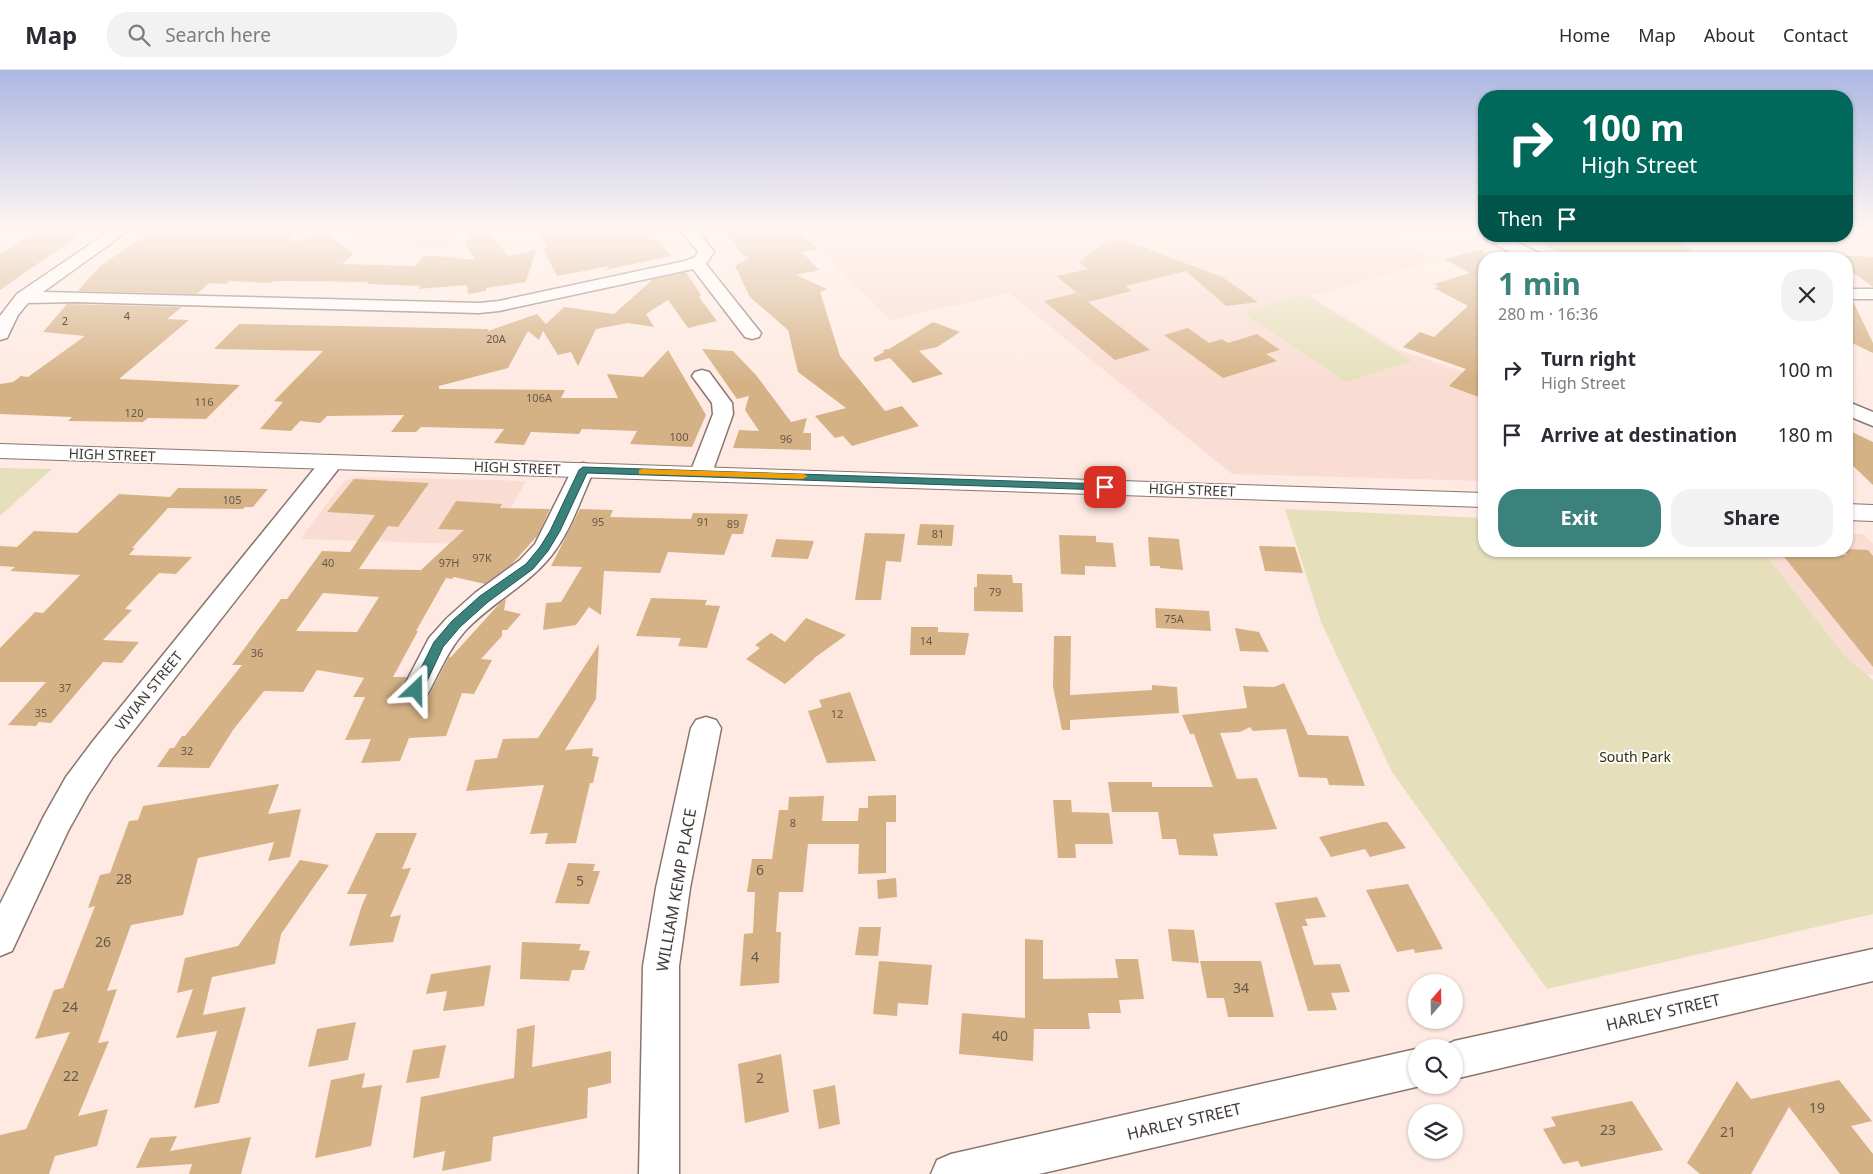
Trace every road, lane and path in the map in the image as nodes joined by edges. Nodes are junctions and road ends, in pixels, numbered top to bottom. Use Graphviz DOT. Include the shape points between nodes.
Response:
graph roads {
  1 [pos="50,280"];
  2 [pos="624,280"];
  3 [pos="710,280"];
  4 [pos="1853,294"];
  5 [pos="1873,294"];
  6 [pos="23,298"];
  7 [pos="752,333"];
  8 [pos="0,334"];
  9 [pos="702,376"];
  10 [pos="1853,410"];
  11 [pos="1873,420"];
  12 [pos="0,451"];
  13 [pos="331,463"];
  14 [pos="583,470"];
  15 [pos="701,473"];
  16 [pos="1478,500"];
  17 [pos="1853,512"];
  18 [pos="1873,513"];
  19 [pos="416,690"];
  20 [pos="706,728"];
  21 [pos="0,940"];
  22 [pos="1873,965"];
  23 [pos="1463,1058"];
  24 [pos="1408,1070"];
  25 [pos="659,1174"];
  26 [pos="951,1174"];
  1 -- 6 [label="street"];
  2 -- 6 [label="street" via="479,308"];
  3 -- 7 [label="street"];
  4 -- 5 [label="street"];
  6 -- 8 [label="street"];
  9 -- 15 [label="street" via="722,403 723,414"];
  10 -- 11 [label="street"];
  12 -- 13 [label="highway, HIGH STREET"];
  13 -- 14 [label="highway, HIGH STREET"];
  13 -- 21 [label="street, VIVIAN STREET" via="77,786"];
  14 -- 15 [label="highway, HIGH STREET"];
  14 -- 19 [label="street" via="544,549 529,566 456,624 438,645"];
  15 -- 16 [label="highway, HIGH STREET"];
  17 -- 18 [label="highway"];
  20 -- 25 [label="street, WILLIAM KEMP PLACE" via="673,888 662,966"];
  22 -- 23 [label="street, HARLEY STREET"];
  24 -- 26 [label="street, HARLEY STREET"];
}
